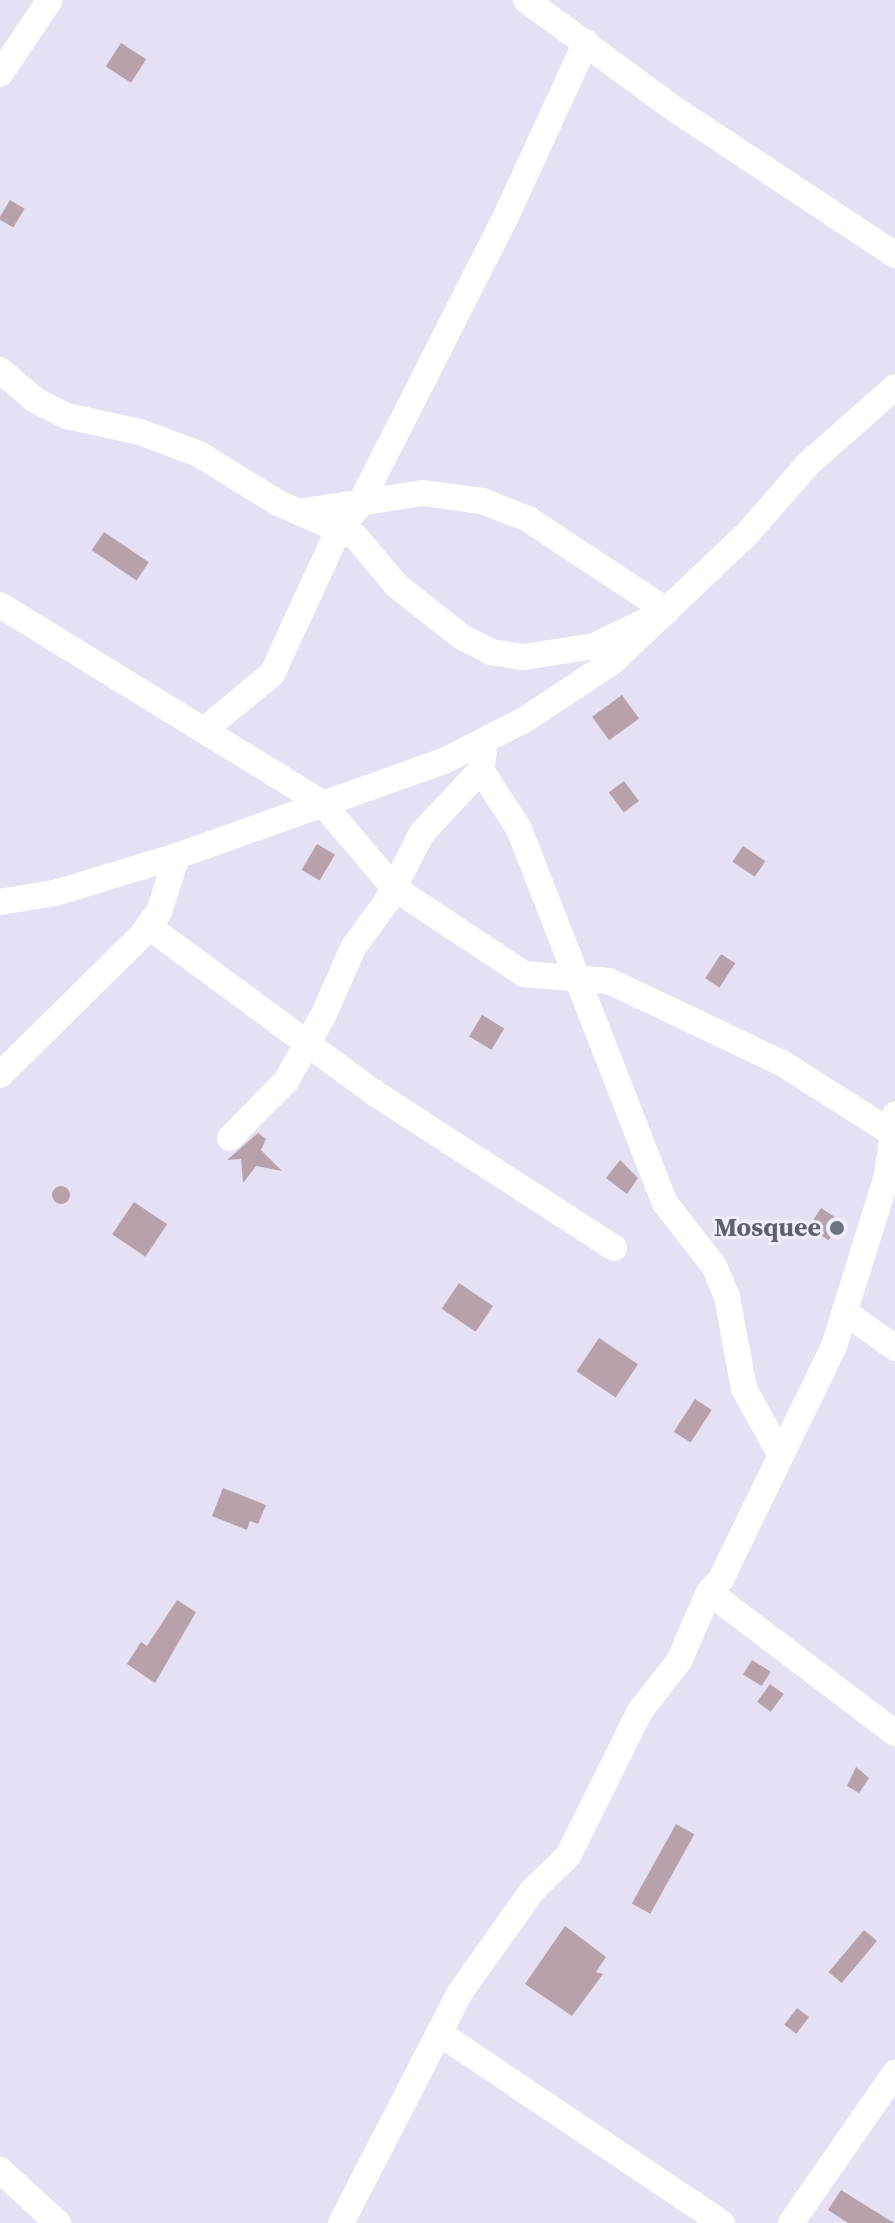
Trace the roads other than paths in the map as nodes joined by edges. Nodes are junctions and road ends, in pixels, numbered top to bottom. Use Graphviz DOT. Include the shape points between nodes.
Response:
graph roads {
  1 [pos="50,0"];
  2 [pos="526,0"];
  3 [pos="586,42"];
  4 [pos="0,74"];
  5 [pos="895,255"];
  6 [pos="0,370"];
  7 [pos="895,387"];
  8 [pos="359,506"];
  9 [pos="299,512"];
  10 [pos="339,529"];
  11 [pos="0,605"];
  12 [pos="667,611"];
  13 [pos="204,730"];
  14 [pos="487,737"];
  15 [pos="481,770"];
  16 [pos="322,803"];
  17 [pos="177,856"];
  18 [pos="394,888"];
  19 [pos="0,902"];
  20 [pos="148,926"];
  21 [pos="572,976"];
  22 [pos="306,1044"];
  23 [pos="0,1075"];
  24 [pos="894,1124"];
  25 [pos="230,1138"];
  26 [pos="614,1248"];
  27 [pos="845,1312"];
  28 [pos="895,1348"];
  29 [pos="779,1452"];
  30 [pos="709,1592"];
  31 [pos="895,1733"];
  32 [pos="439,2033"];
  33 [pos="895,2073"];
  34 [pos="0,2170"];
  35 [pos="58,2223"];
  36 [pos="341,2223"];
  37 [pos="722,2223"];
  38 [pos="791,2223"];
  1 -- 4 [label="street"];
  2 -- 3 [label="street"];
  3 -- 5 [label="street" via="676,110"];
  3 -- 8 [label="street" via="507,214"];
  6 -- 9 [label="street" via="56,411 140,432 199,454"];
  7 -- 12 [label="street" via="808,464 747,534"];
  8 -- 9 [label="street"];
  8 -- 10 [label="street"];
  8 -- 12 [label="street" via="423,493 482,501 528,519"];
  9 -- 10 [label="street"];
  10 -- 12 [label="street" via="356,537 397,586 491,652 524,657 594,646"];
  10 -- 13 [label="street" via="272,674"];
  11 -- 13 [label="street"];
  12 -- 14 [label="street" via="612,662 561,698"];
  13 -- 16 [label="street"];
  14 -- 15 [label="street"];
  14 -- 16 [label="street" via="444,761"];
  15 -- 18 [label="street" via="422,833"];
  15 -- 21 [label="street" via="519,829"];
  16 -- 17 [label="street"];
  16 -- 18 [label="street"];
  17 -- 19 [label="street" via="55,893"];
  17 -- 20 [label="street" via="159,912"];
  18 -- 21 [label="street" via="524,974"];
  18 -- 22 [label="street" via="353,948"];
  20 -- 22 [label="street"];
  20 -- 23 [label="street"];
  21 -- 24 [label="street" via="609,981 782,1063"];
  21 -- 29 [label="street" via="665,1203 714,1266 727,1297 744,1389"];
  22 -- 25 [label="street" via="286,1081"];
  22 -- 26 [label="street"];
  24 -- 27 [label="street" via="887,1176"];
  27 -- 28 [label="street"];
  27 -- 29 [label="street" via="834,1346"];
  29 -- 30 [label="street" via="721,1579"];
  30 -- 31 [label="street"];
  30 -- 32 [label="street" via="679,1661 640,1711 568,1856 532,1891 459,1994"];
  32 -- 36 [label="street"];
  32 -- 37 [label="street"];
  33 -- 38 [label="street"];
  34 -- 35 [label="street"];
}
